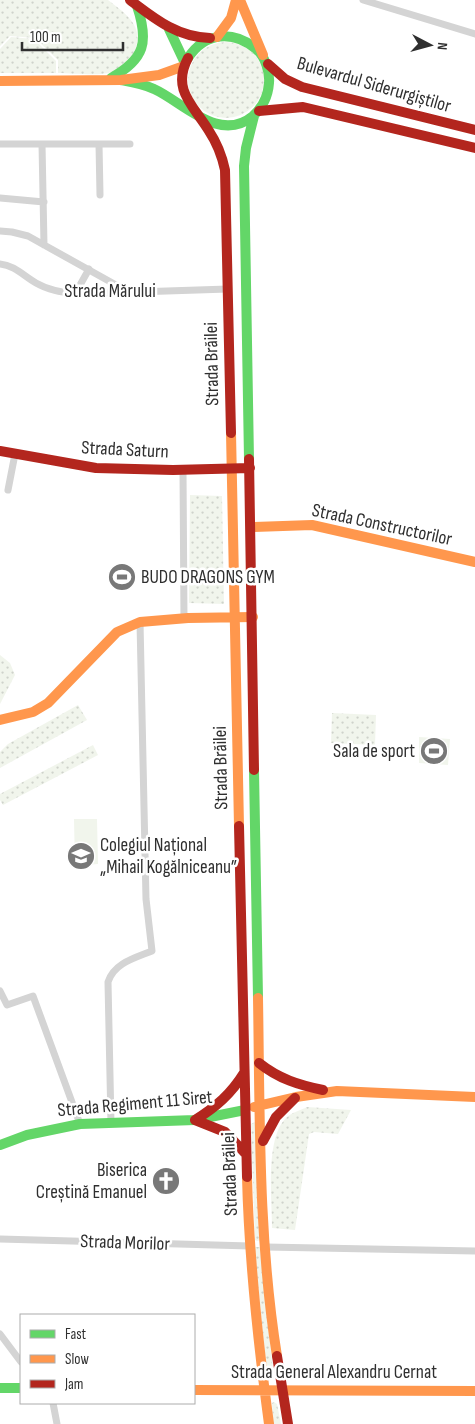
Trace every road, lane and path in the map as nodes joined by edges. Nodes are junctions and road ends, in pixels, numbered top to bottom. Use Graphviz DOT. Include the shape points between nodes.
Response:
graph roads {
  1 [pos="236,0"];
  2 [pos="240,0"];
  3 [pos="363,0"];
  4 [pos="133,3"];
  5 [pos="169,29"];
  6 [pos="475,34"];
  7 [pos="214,38"];
  8 [pos="266,61"];
  9 [pos="184,64"];
  10 [pos="108,79"];
  11 [pos="121,80"];
  12 [pos="0,81"];
  13 [pos="257,113"];
  14 [pos="200,118"];
  15 [pos="475,130"];
  16 [pos="0,144"];
  17 [pos="42,144"];
  18 [pos="99,144"];
  19 [pos="130,144"];
  20 [pos="475,148"];
  21 [pos="100,195"];
  22 [pos="0,198"];
  23 [pos="44,202"];
  24 [pos="0,231"];
  25 [pos="44,245"];
  26 [pos="0,264"];
  27 [pos="89,270"];
  28 [pos="228,289"];
  29 [pos="127,291"];
  30 [pos="75,294"];
  31 [pos="0,451"];
  32 [pos="15,454"];
  33 [pos="232,468"];
  34 [pos="250,468"];
  35 [pos="183,470"];
  36 [pos="8,490"];
  37 [pos="252,527"];
  38 [pos="475,562"];
  39 [pos="253,617"];
  40 [pos="184,618"];
  41 [pos="236,618"];
  42 [pos="140,622"];
  43 [pos="0,720"];
  44 [pos="0,991"];
  45 [pos="259,1063"];
  46 [pos="244,1072"];
  47 [pos="337,1091"];
  48 [pos="296,1097"];
  49 [pos="475,1097"];
  50 [pos="260,1106"];
  51 [pos="246,1110"];
  52 [pos="195,1120"];
  53 [pos="111,1123"];
  54 [pos="80,1124"];
  55 [pos="0,1145"];
  56 [pos="261,1152"];
  57 [pos="246,1154"];
  58 [pos="0,1239"];
  59 [pos="250,1246"];
  60 [pos="266,1247"];
  61 [pos="475,1251"];
  62 [pos="0,1334"];
  63 [pos="20,1361"];
  64 [pos="20,1385"];
  65 [pos="0,1388"];
  66 [pos="264,1389"];
  67 [pos="282,1389"];
  68 [pos="195,1390"];
  69 [pos="475,1390"];
  70 [pos="53,1404"];
  71 [pos="58,1424"];
  72 [pos="270,1424"];
  73 [pos="288,1424"];
  1 -- 7 [label="main road" via="231,18"];
  2 -- 8 [label="main road"];
  3 -- 6 [label="street"];
  4 -- 5 [label="main road"];
  4 -- 10 [label="main road" via="144,27 142,51 131,66"];
  5 -- 7 [label="main road" via="198,39"];
  5 -- 9 [label="main road"];
  7 -- 8 [label="main road" via="243,39"];
  7 -- 9 [label="main road" via="194,49"];
  8 -- 13 [label="main road, Strada Brăilei" via="270,90"];
  8 -- 15 [label="main road, Bulevardul Siderurgiștilor" via="286,79 302,87"];
  9 -- 11 [label="main road" via="159,75"];
  9 -- 14 [label="main road, Strada Brăilei" via="183,94"];
  10 -- 11 [label="main road"];
  10 -- 12 [label="main road"];
  11 -- 14 [label="main road" via="156,88"];
  13 -- 14 [label="main road" via="242,123 232,125 211,123"];
  13 -- 20 [label="main road, Bulevardul Siderurgiștilor" via="303,107"];
  13 -- 34 [label="main road, Strada Brăilei" via="244,166"];
  14 -- 28 [label="main road, Strada Brăilei" via="215,139 225,170"];
  16 -- 17 [label="street"];
  17 -- 18 [label="street"];
  17 -- 23 [label="street"];
  18 -- 19 [label="street"];
  18 -- 21 [label="street"];
  22 -- 23 [label="street"];
  23 -- 25 [label="street"];
  24 -- 25 [label="street" via="28,236"];
  25 -- 27 [label="street"];
  26 -- 30 [label="street, Strada Mărului" via="15,268 56,292"];
  27 -- 29 [label="street"];
  27 -- 30 [label="street"];
  28 -- 29 [label="street, Strada Mărului"];
  28 -- 33 [label="main road, Strada Brăilei"];
  29 -- 30 [label="street, Strada Mărului"];
  31 -- 32 [label="main road, Strada Saturn"];
  32 -- 35 [label="main road, Strada Saturn" via="96,468"];
  32 -- 36 [label="street"];
  33 -- 34 [label="main road, Strada Saturn"];
  33 -- 35 [label="main road, Strada Saturn"];
  33 -- 41 [label="main road, Strada Brăilei"];
  34 -- 37 [label="main road, Strada Brăilei"];
  35 -- 40 [label="street"];
  37 -- 38 [label="main road, Strada Constructorilor" via="312,525"];
  37 -- 39 [label="main road, Strada Brăilei"];
  39 -- 41 [label="main road"];
  39 -- 45 [label="main road, Strada Brăilei"];
  40 -- 41 [label="main road"];
  40 -- 42 [label="main road"];
  41 -- 46 [label="main road, Strada Brăilei"];
  42 -- 43 [label="main road" via="117,632 39,709"];
  42 -- 53 [label="street" via="146,899 152,951 118,967 108,982"];
  44 -- 54 [label="street" via="7,1005 33,996"];
  45 -- 47 [label="main road" via="279,1078"];
  45 -- 50 [label="main road, Strada Brăilei"];
  46 -- 51 [label="main road, Strada Brăilei"];
  46 -- 52 [label="main road" via="223,1102"];
  47 -- 48 [label="main road, Strada Regiment 11 Siret"];
  47 -- 49 [label="main road"];
  48 -- 50 [label="main road, Strada Regiment 11 Siret"];
  48 -- 56 [label="main road" via="270,1124"];
  50 -- 51 [label="main road, Strada Regiment 11 Siret"];
  50 -- 56 [label="main road, Strada Brăilei"];
  51 -- 52 [label="main road, Strada Regiment 11 Siret"];
  51 -- 57 [label="main road, Strada Brăilei"];
  52 -- 53 [label="main road, Strada Regiment 11 Siret"];
  52 -- 57 [label="main road" via="225,1132"];
  53 -- 54 [label="main road, Strada Regiment 11 Siret"];
  54 -- 55 [label="main road, Strada Regiment 11 Siret" via="27,1135"];
  56 -- 60 [label="main road, Strada Brăilei"];
  57 -- 59 [label="main road, Strada Brăilei"];
  58 -- 59 [label="street, Strada Morilor"];
  59 -- 66 [label="main road, Strada Brăilei"];
  60 -- 61 [label="street"];
  60 -- 67 [label="main road, Strada Brăilei"];
  62 -- 63 [label="street"];
  64 -- 65 [label="main road"];
  66 -- 67 [label="main road, Strada General Alexandru Cernat"];
  66 -- 68 [label="main road, Strada General Alexandru Cernat"];
  66 -- 72 [label="main road, Strada Brăilei"];
  67 -- 69 [label="main road, Strada General Alexandru Cernat"];
  67 -- 73 [label="main road, Strada Brăilei"];
  70 -- 71 [label="street"];
}
